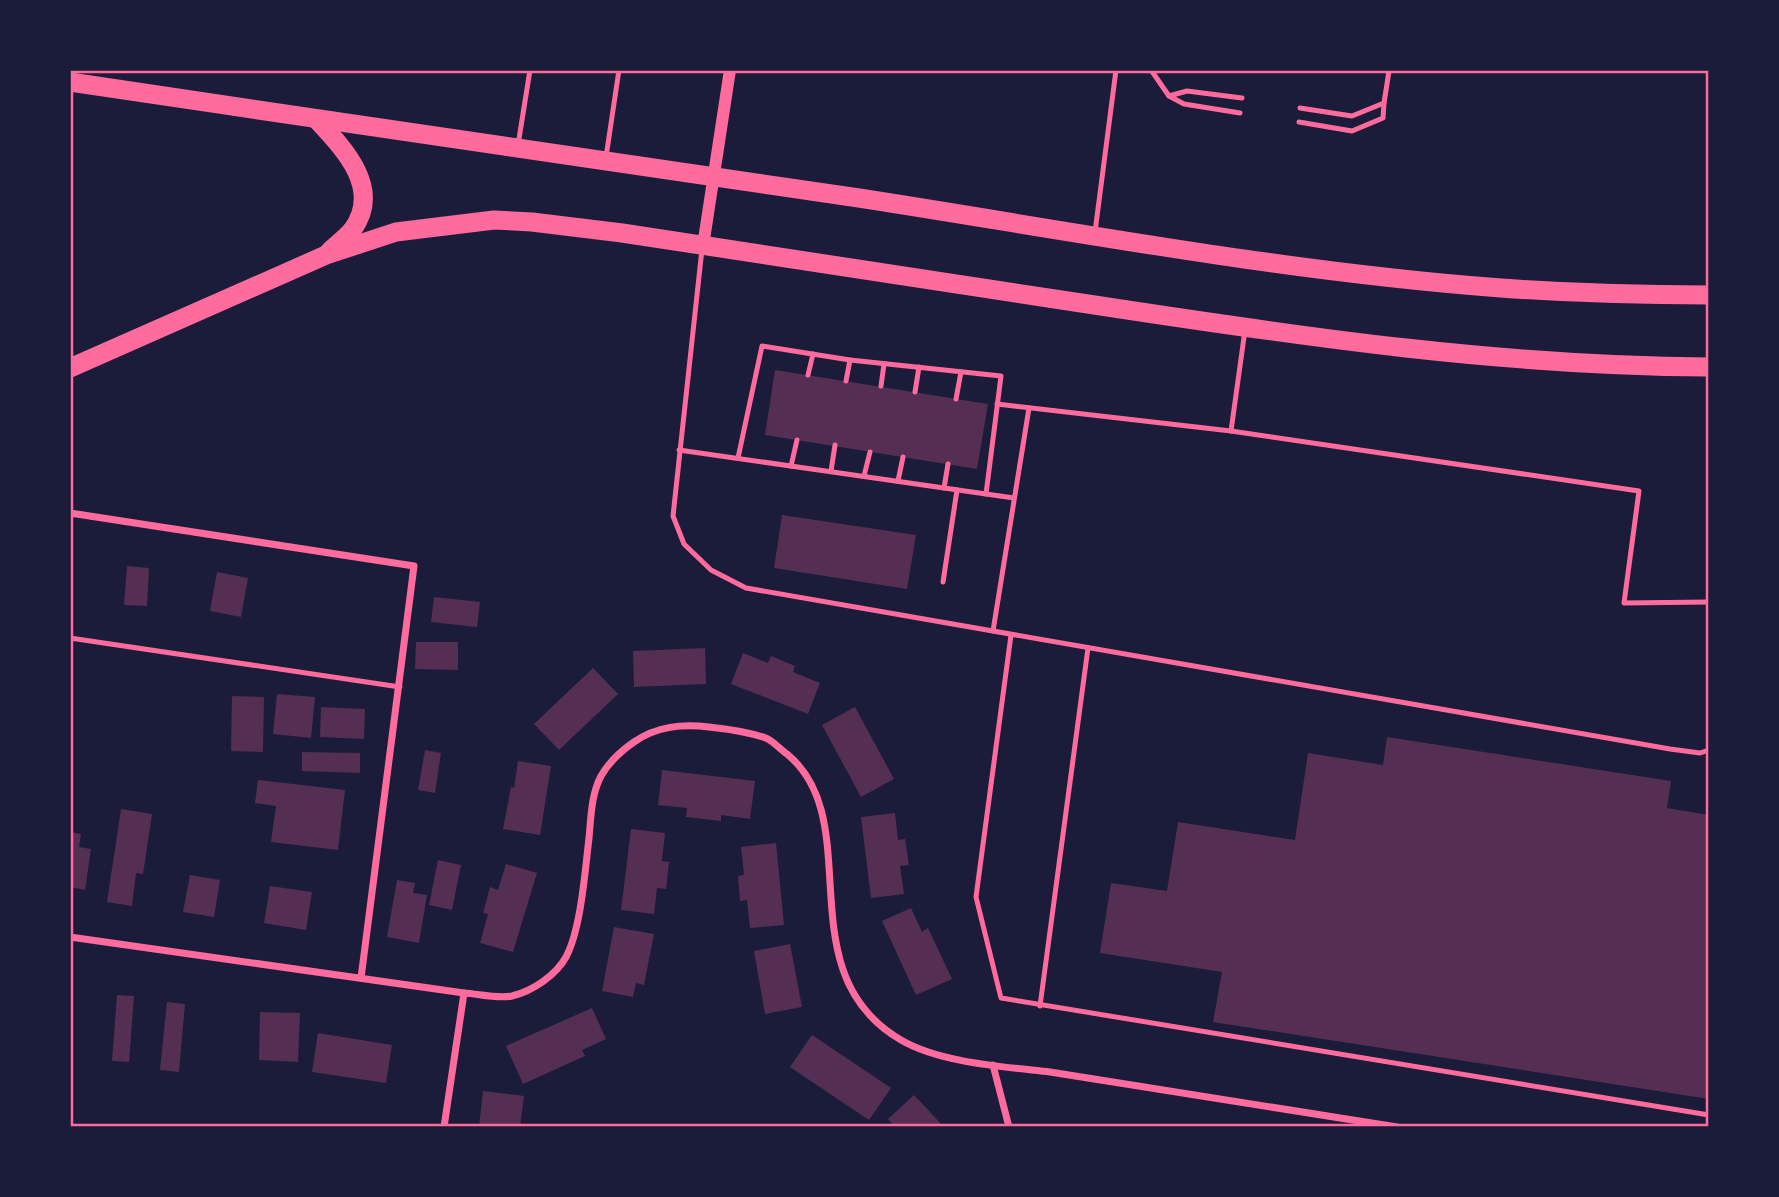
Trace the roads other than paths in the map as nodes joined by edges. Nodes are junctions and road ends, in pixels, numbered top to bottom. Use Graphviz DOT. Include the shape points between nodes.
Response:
graph roads {
  1 [pos="530,70"];
  2 [pos="619,70"];
  3 [pos="730,70"];
  4 [pos="1116,70"];
  5 [pos="1151,70"];
  6 [pos="1388,71"];
  7 [pos="70,82"];
  8 [pos="1169,96"];
  9 [pos="1242,98"];
  10 [pos="1384,103"];
  11 [pos="1300,108"];
  12 [pos="1240,113"];
  13 [pos="317,120"];
  14 [pos="1299,122"];
  15 [pos="518,148"];
  16 [pos="605,160"];
  17 [pos="714,175"];
  18 [pos="1095,235"];
  19 [pos="703,246"];
  20 [pos="326,255"];
  21 [pos="1709,295"];
  22 [pos="1245,328"];
  23 [pos="813,354"];
  24 [pos="850,360"];
  25 [pos="884,364"];
  26 [pos="919,367"];
  27 [pos="1709,367"];
  28 [pos="70,368"];
  29 [pos="961,372"];
  30 [pos="808,375"];
  31 [pos="846,381"];
  32 [pos="881,386"];
  33 [pos="915,392"];
  34 [pos="956,399"];
  35 [pos="997,404"];
  36 [pos="1029,408"];
  37 [pos="1231,431"];
  38 [pos="797,440"];
  39 [pos="835,445"];
  40 [pos="679,450"];
  41 [pos="870,452"];
  42 [pos="903,457"];
  43 [pos="738,458"];
  44 [pos="948,464"];
  45 [pos="790,466"];
  46 [pos="831,471"];
  47 [pos="864,476"];
  48 [pos="898,481"];
  49 [pos="944,488"];
  50 [pos="957,490"];
  51 [pos="986,494"];
  52 [pos="1014,498"];
  53 [pos="70,513"];
  54 [pos="943,582"];
  55 [pos="1709,602"];
  56 [pos="993,631"];
  57 [pos="1011,635"];
  58 [pos="70,638"];
  59 [pos="1088,648"];
  60 [pos="400,687"];
  61 [pos="1709,750"];
  62 [pos="1700,753"];
  63 [pos="1709,758"];
  64 [pos="70,937"];
  65 [pos="361,978"];
  66 [pos="464,993"];
  67 [pos="1040,1006"];
  68 [pos="993,1066"];
  69 [pos="1709,1115"];
  70 [pos="444,1127"];
  71 [pos="1009,1127"];
  72 [pos="1397,1127"];
  1 -- 15 [label="lane"];
  2 -- 16 [label="lane"];
  3 -- 17 [label="street"];
  4 -- 18 [label="lane"];
  5 -- 8 [label="lane"];
  6 -- 10 [label="lane"];
  7 -- 13 [label="highway"];
  8 -- 9 [label="lane" via="1187,91"];
  8 -- 12 [label="lane" via="1184,104"];
  10 -- 11 [label="lane" via="1352,116"];
  10 -- 14 [label="lane" via="1383,118 1352,131"];
  13 -- 15 [label="highway"];
  13 -- 20 [label="highway" via="360,175 363,196 352,229"];
  15 -- 16 [label="highway"];
  16 -- 17 [label="highway"];
  17 -- 18 [label="highway"];
  17 -- 19 [label="street"];
  18 -- 21 [label="highway" via="1501,288"];
  19 -- 20 [label="highway" via="494,220 396,232"];
  19 -- 22 [label="highway"];
  19 -- 40 [label="lane"];
  20 -- 28 [label="highway"];
  22 -- 27 [label="highway" via="1490,358"];
  22 -- 37 [label="lane"];
  23 -- 24 [label="lane"];
  23 -- 30 [label="lane"];
  23 -- 43 [label="lane" via="762,346"];
  24 -- 25 [label="lane"];
  24 -- 31 [label="lane"];
  25 -- 26 [label="lane"];
  25 -- 32 [label="lane"];
  26 -- 29 [label="lane"];
  26 -- 33 [label="lane"];
  29 -- 34 [label="lane"];
  29 -- 35 [label="lane" via="1001,376"];
  35 -- 36 [label="lane"];
  35 -- 51 [label="lane"];
  36 -- 37 [label="lane"];
  36 -- 52 [label="lane"];
  37 -- 55 [label="lane" via="1639,491 1625,603"];
  38 -- 45 [label="lane"];
  39 -- 46 [label="lane"];
  40 -- 43 [label="lane"];
  40 -- 56 [label="lane" via="673,516 684,544 711,570 746,588"];
  41 -- 47 [label="lane"];
  42 -- 48 [label="lane"];
  43 -- 45 [label="lane"];
  44 -- 49 [label="lane"];
  45 -- 46 [label="lane"];
  46 -- 47 [label="lane"];
  47 -- 48 [label="lane"];
  48 -- 49 [label="lane"];
  49 -- 50 [label="lane"];
  50 -- 51 [label="lane"];
  50 -- 54 [label="lane"];
  51 -- 52 [label="lane"];
  52 -- 56 [label="lane"];
  53 -- 60 [label="street" via="414,566"];
  56 -- 57 [label="lane"];
  57 -- 59 [label="lane"];
  57 -- 67 [label="lane" via="976,897 1002,998"];
  58 -- 60 [label="lane"];
  59 -- 62 [label="lane"];
  59 -- 67 [label="lane"];
  60 -- 65 [label="street"];
  61 -- 62 [label="lane"];
  62 -- 63 [label="lane"];
  64 -- 65 [label="street"];
  65 -- 66 [label="street"];
  66 -- 68 [label="street" via="511,996 544,982 566,958 576,928 592,807 601,777 620,752 646,733 678,724 719,728 768,739 793,760 814,787 823,817 835,939 842,969 856,997 876,1021 901,1040 930,1052"];
  66 -- 70 [label="street"];
  67 -- 69 [label="lane"];
  68 -- 71 [label="street"];
  68 -- 72 [label="street"];
}
